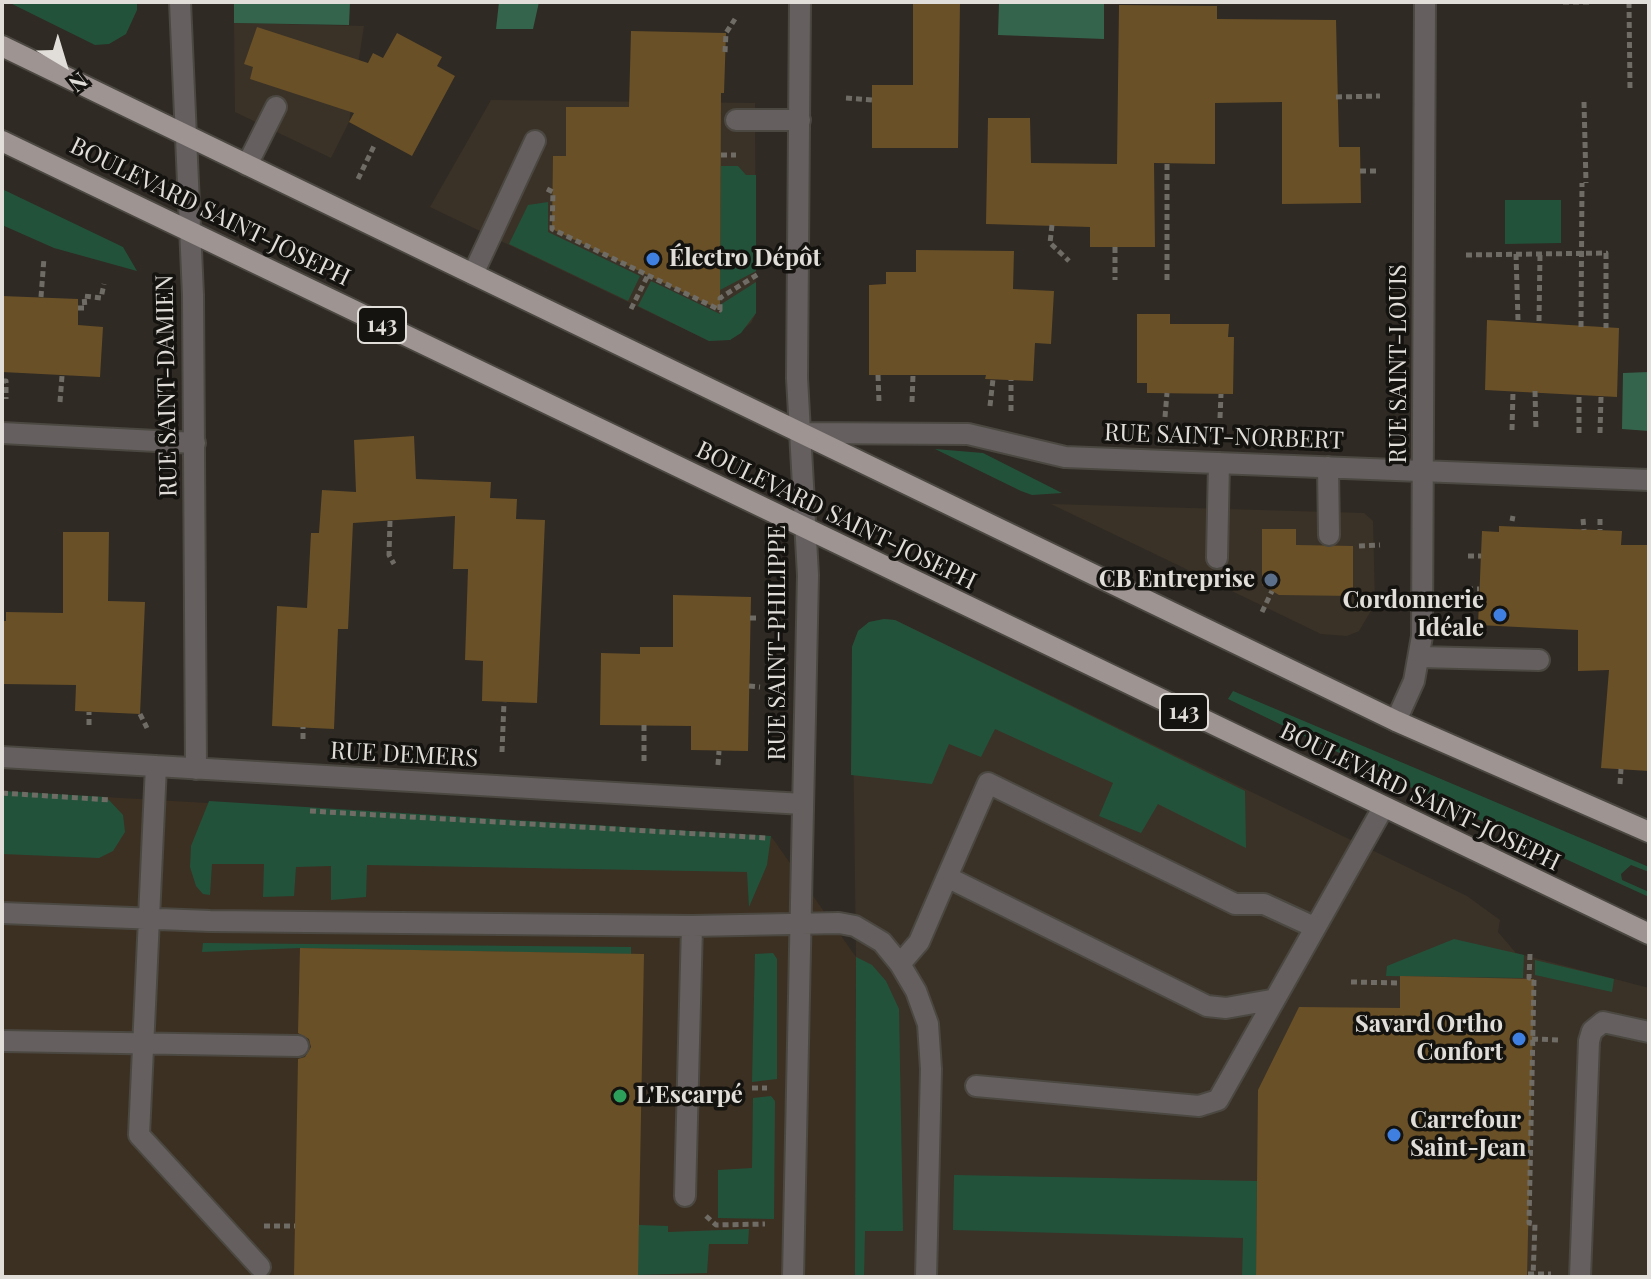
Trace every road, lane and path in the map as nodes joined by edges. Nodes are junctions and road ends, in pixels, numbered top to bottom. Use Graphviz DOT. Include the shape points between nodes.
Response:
graph roads {
  1 [pos="180,2"];
  2 [pos="800,2"];
  3 [pos="1425,2"];
  4 [pos="1563,2"];
  5 [pos="1591,2"];
  6 [pos="1629,2"];
  7 [pos="735,19"];
  8 [pos="2,46"];
  9 [pos="725,52"];
  10 [pos="1630,90"];
  11 [pos="1380,96"];
  12 [pos="1336,97"];
  13 [pos="846,98"];
  14 [pos="872,100"];
  15 [pos="1584,102"];
  16 [pos="276,107"];
  17 [pos="736,120"];
  18 [pos="800,120"];
  19 [pos="183,134"];
  20 [pos="2,141"];
  21 [pos="535,141"];
  22 [pos="374,146"];
  23 [pos="721,155"];
  24 [pos="738,155"];
  25 [pos="1167,164"];
  26 [pos="247,165"];
  27 [pos="1360,171"];
  28 [pos="1380,171"];
  29 [pos="358,179"];
  30 [pos="553,192"];
  31 [pos="1052,225"];
  32 [pos="189,232"];
  33 [pos="1115,247"];
  34 [pos="1582,253"];
  35 [pos="1516,254"];
  36 [pos="1540,254"];
  37 [pos="1466,255"];
  38 [pos="44,258"];
  39 [pos="1069,261"];
  40 [pos="760,273"];
  41 [pos="473,274"];
  42 [pos="648,275"];
  43 [pos="1115,280"];
  44 [pos="1167,280"];
  45 [pos="104,284"];
  46 [pos="41,297"];
  47 [pos="78,308"];
  48 [pos="631,309"];
  49 [pos="1518,320"];
  50 [pos="1539,321"];
  51 [pos="1581,327"];
  52 [pos="1606,328"];
  53 [pos="878,375"];
  54 [pos="913,375"];
  55 [pos="62,376"];
  56 [pos="993,379"];
  57 [pos="1011,380"];
  58 [pos="2,381"];
  59 [pos="1513,391"];
  60 [pos="1535,391"];
  61 [pos="1167,393"];
  62 [pos="1221,394"];
  63 [pos="1579,397"];
  64 [pos="1601,397"];
  65 [pos="6,399"];
  66 [pos="60,402"];
  67 [pos="879,407"];
  68 [pos="912,408"];
  69 [pos="990,410"];
  70 [pos="1011,411"];
  71 [pos="1165,417"];
  72 [pos="1220,418"];
  73 [pos="1512,430"];
  74 [pos="1536,431"];
  75 [pos="2,433"];
  76 [pos="799,433"];
  77 [pos="1579,433"];
  78 [pos="1600,433"];
  79 [pos="195,443"];
  80 [pos="1219,463"];
  81 [pos="1328,467"];
  82 [pos="1425,472"];
  83 [pos="1649,480"];
  84 [pos="1583,519"];
  85 [pos="1600,519"];
  86 [pos="390,521"];
  87 [pos="806,530"];
  88 [pos="1584,530"];
  89 [pos="1600,530"];
  90 [pos="1329,535"];
  91 [pos="1468,556"];
  92 [pos="1481,556"];
  93 [pos="1217,558"];
  94 [pos="394,564"];
  95 [pos="1467,589"];
  96 [pos="1479,589"];
  97 [pos="1272,591"];
  98 [pos="1262,612"];
  99 [pos="750,618"];
  100 [pos="760,618"];
  101 [pos="1420,657"];
  102 [pos="1539,660"];
  103 [pos="749,686"];
  104 [pos="760,687"];
  105 [pos="504,702"];
  106 [pos="89,712"];
  107 [pos="140,714"];
  108 [pos="1396,721"];
  109 [pos="89,725"];
  110 [pos="644,725"];
  111 [pos="303,727"];
  112 [pos="147,728"];
  113 [pos="303,739"];
  114 [pos="719,751"];
  115 [pos="502,752"];
  116 [pos="2,757"];
  117 [pos="644,761"];
  118 [pos="718,765"];
  119 [pos="156,766"];
  120 [pos="196,769"];
  121 [pos="1621,769"];
  122 [pos="1620,784"];
  123 [pos="2,793"];
  124 [pos="111,800"];
  125 [pos="803,804"];
  126 [pos="1383,808"];
  127 [pos="295,810"];
  128 [pos="1649,832"];
  129 [pos="767,838"];
  130 [pos="947,877"];
  131 [pos="2,913"];
  132 [pos="149,917"];
  133 [pos="801,924"];
  134 [pos="692,926"];
  135 [pos="1314,927"];
  136 [pos="1649,934"];
  137 [pos="1530,954"];
  138 [pos="900,964"];
  139 [pos="1351,982"];
  140 [pos="1400,983"];
  141 [pos="1271,1000"];
  142 [pos="1649,1032"];
  143 [pos="2,1041"];
  144 [pos="142,1045"];
  145 [pos="298,1046"];
  146 [pos="642,1086"];
  147 [pos="656,1086"];
  148 [pos="976,1086"];
  149 [pos="685,1196"];
  150 [pos="751,1224"];
  151 [pos="716,1225"];
  152 [pos="260,1267"];
  153 [pos="1531,1275"];
  154 [pos="793,1277"];
  155 [pos="926,1277"];
  156 [pos="1580,1277"];
  1 -- 19 [label="street, RUE SAINT-DAMIEN"];
  2 -- 18 [label="street, RUE SAINT-PHILIPPE"];
  3 -- 82 [label="street, RUE SAINT-LOUIS"];
  4 -- 5 [label="path"];
  6 -- 10 [label="path"];
  7 -- 9 [label="path" via="726,33"];
  8 -- 19 [label="main road"];
  11 -- 12 [label="path"];
  13 -- 14 [label="path"];
  15 -- 34 [label="path"];
  16 -- 26 [label="street"];
  17 -- 18 [label="street"];
  18 -- 76 [label="street, RUE SAINT-PHILIPPE"];
  19 -- 26 [label="main road"];
  19 -- 32 [label="street, RUE SAINT-DAMIEN"];
  20 -- 32 [label="main road, BOULEVARD SAINT-JOSEPH / 143"];
  21 -- 41 [label="street"];
  22 -- 29 [label="path"];
  23 -- 24 [label="path"];
  25 -- 44 [label="path"];
  26 -- 41 [label="main road"];
  27 -- 28 [label="path"];
  30 -- 42 [label="path" via="552,229"];
  31 -- 39 [label="path" via="1050,243"];
  32 -- 79 [label="street, RUE SAINT-DAMIEN"];
  32 -- 87 [label="main road, BOULEVARD SAINT-JOSEPH / 143"];
  33 -- 43 [label="path"];
  34 -- 36 [label="path"];
  34 -- 51 [label="path"];
  34 -- 52 [label="path" via="1606,253"];
  35 -- 36 [label="path"];
  35 -- 37 [label="path"];
  35 -- 49 [label="path"];
  36 -- 50 [label="path"];
  38 -- 46 [label="path"];
  40 -- 42 [label="path" via="720,298 720,310"];
  41 -- 76 [label="main road"];
  42 -- 48 [label="path"];
  45 -- 47 [label="path" via="101,298 84,296 85,308"];
  53 -- 67 [label="path"];
  54 -- 68 [label="path"];
  55 -- 66 [label="path"];
  56 -- 69 [label="path"];
  57 -- 70 [label="path"];
  58 -- 65 [label="path"];
  59 -- 73 [label="path"];
  60 -- 74 [label="path"];
  61 -- 71 [label="path"];
  62 -- 72 [label="path"];
  63 -- 77 [label="path"];
  64 -- 78 [label="path"];
  75 -- 79 [label="street"];
  76 -- 80 [label="street, RUE SAINT-NORBERT" via="968,434 1065,457"];
  76 -- 87 [label="street, RUE SAINT-PHILIPPE"];
  76 -- 108 [label="main road"];
  79 -- 120 [label="street, RUE SAINT-DAMIEN"];
  80 -- 81 [label="street, RUE SAINT-NORBERT"];
  80 -- 93 [label="street"];
  81 -- 82 [label="street, RUE SAINT-NORBERT"];
  81 -- 90 [label="street"];
  82 -- 83 [label="street, RUE SAINT-NORBERT"];
  82 -- 101 [label="street, RUE SAINT-LOUIS"];
  84 -- 88 [label="path"];
  85 -- 89 [label="path"];
  86 -- 94 [label="path" via="389,555"];
  87 -- 125 [label="street, RUE SAINT-PHILIPPE"];
  87 -- 126 [label="main road, BOULEVARD SAINT-JOSEPH / 143"];
  91 -- 92 [label="path"];
  95 -- 96 [label="path"];
  97 -- 98 [label="path"];
  99 -- 100 [label="path"];
  101 -- 102 [label="street"];
  101 -- 108 [label="street, RUE SAINT-LOUIS"];
  103 -- 104 [label="path"];
  105 -- 115 [label="path"];
  106 -- 109 [label="path"];
  107 -- 112 [label="path"];
  108 -- 128 [label="main road"];
  110 -- 117 [label="path"];
  111 -- 113 [label="path"];
  114 -- 118 [label="path"];
  116 -- 119 [label="street, RUE DEMERS"];
  119 -- 120 [label="street, RUE DEMERS"];
  119 -- 132 [label="street"];
  120 -- 125 [label="street, RUE DEMERS"];
  121 -- 122 [label="path"];
  123 -- 124 [label="path"];
  125 -- 133 [label="street, RUE SAINT-PHILIPPE"];
  126 -- 135 [label="street"];
  126 -- 136 [label="main road, BOULEVARD SAINT-JOSEPH / 143"];
  127 -- 129 [label="path"];
  130 -- 135 [label="street" via="988,783 1235,904 1264,904"];
  130 -- 138 [label="street" via="919,942"];
  130 -- 141 [label="street" via="1207,1006"];
  131 -- 132 [label="street"];
  132 -- 134 [label="street"];
  132 -- 144 [label="street"];
  133 -- 134 [label="street"];
  133 -- 138 [label="street" via="855,926 882,942"];
  133 -- 154 [label="street, RUE SAINT-PHILIPPE"];
  134 -- 149 [label="street"];
  135 -- 141 [label="street"];
  137 -- 153 [label="path" via="1529,978 1534,979 1529,1223 1535,1224"];
  138 -- 155 [label="street" via="916,991 930,1037"];
  139 -- 140 [label="path"];
  141 -- 148 [label="street" via="1218,1100 1210,1104"];
  142 -- 156 [label="street" via="1603,1022 1589,1041"];
  143 -- 144 [label="street"];
  144 -- 145 [label="street"];
  144 -- 152 [label="street" via="139,1135"];
  146 -- 147 [label="path"];
  150 -- 151 [label="path"];
}
